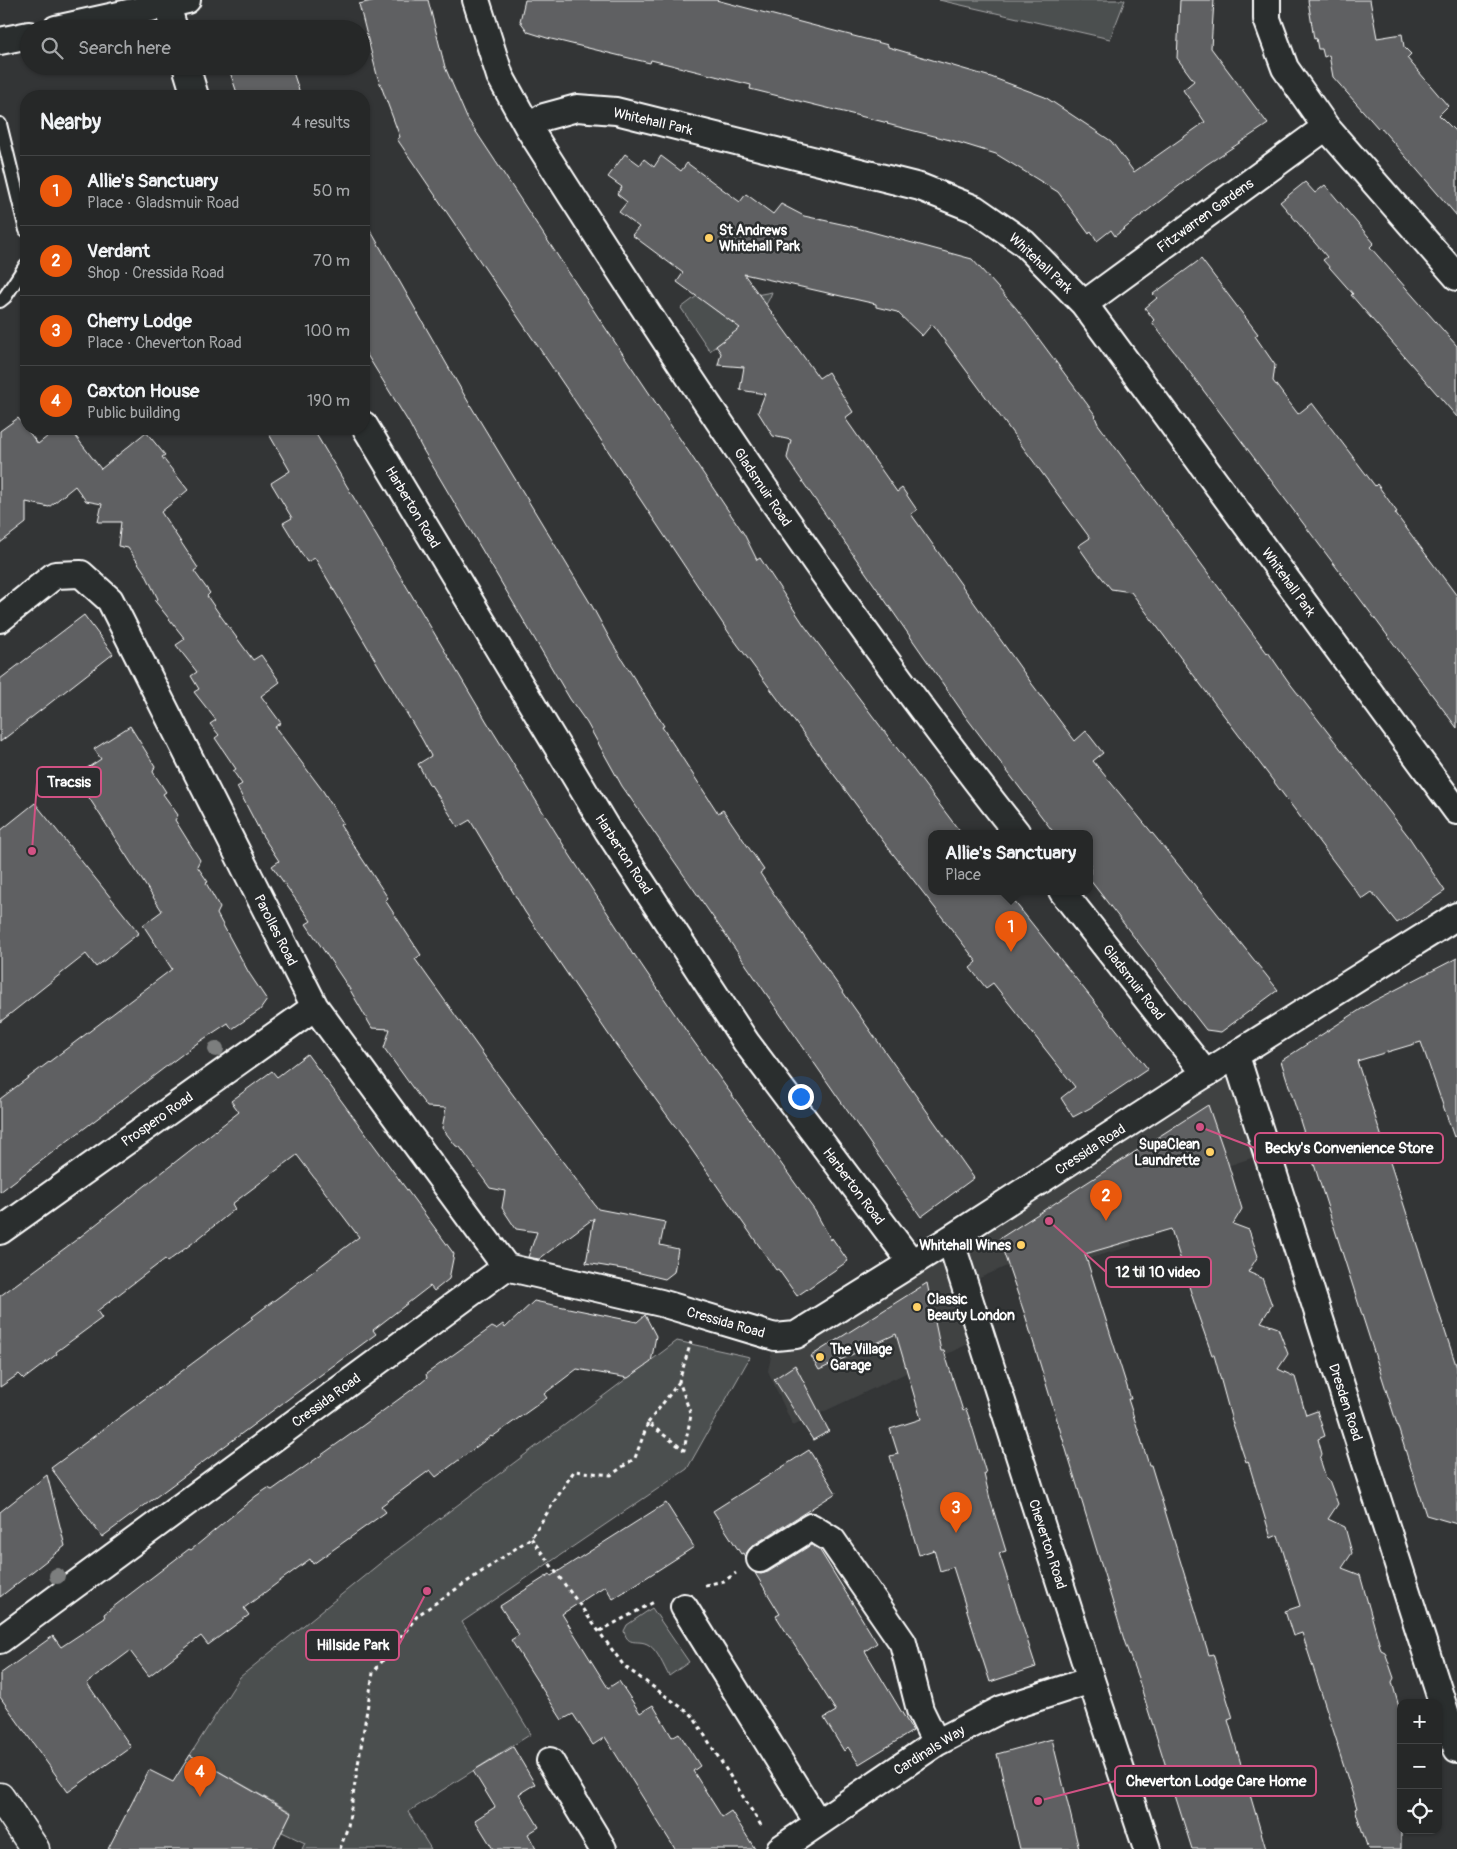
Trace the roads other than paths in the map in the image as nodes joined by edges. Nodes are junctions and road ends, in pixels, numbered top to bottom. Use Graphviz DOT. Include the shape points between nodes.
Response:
graph roads {
  1 [pos="476,0"];
  2 [pos="1267,0"];
  3 [pos="176,11"];
  4 [pos="116,20"];
  5 [pos="20,37"];
  6 [pos="0,41"];
  7 [pos="189,75"];
  8 [pos="193,90"];
  9 [pos="0,124"];
  10 [pos="528,127"];
  11 [pos="1326,127"];
  12 [pos="20,206"];
  13 [pos="20,274"];
  14 [pos="1457,277"];
  15 [pos="0,301"];
  16 [pos="1084,304"];
  17 [pos="370,435"];
  18 [pos="0,619"];
  19 [pos="1457,810"];
  20 [pos="1015,830"];
  21 [pos="1065,895"];
  22 [pos="1457,916"];
  23 [pos="315,1007"];
  24 [pos="1236,1056"];
  25 [pos="1206,1074"];
  26 [pos="0,1231"];
  27 [pos="950,1239"];
  28 [pos="912,1263"];
  29 [pos="506,1267"];
  30 [pos="760,1559"];
  31 [pos="684,1607"];
  32 [pos="0,1640"];
  33 [pos="1091,1680"];
  34 [pos="1455,1738"];
  35 [pos="936,1743"];
  36 [pos="550,1761"];
  37 [pos="0,1797"];
  38 [pos="818,1823"];
  39 [pos="773,1841"];
  40 [pos="35,1849"];
  41 [pos="603,1849"];
  42 [pos="1147,1849"];
  1 -- 10 [label="street" via="500,76"];
  2 -- 11 [label="street" via="1266,19 1285,68"];
  3 -- 4 [label="street"];
  5 -- 6 [label="street"];
  7 -- 8 [label="street"];
  9 -- 12 [label="lane"];
  10 -- 16 [label="street, Whitehall Park" via="544,117 577,108 616,111 920,187 975,208 1024,243"];
  10 -- 20 [label="street, Gladsmuir Road" via="622,276 784,519 963,765"];
  11 -- 14 [label="street"];
  11 -- 16 [label="street, Fitzwarren Gardens"];
  13 -- 15 [label="lane"];
  16 -- 19 [label="street, Whitehall Park"];
  17 -- 28 [label="street, Harberton Road" via="608,831 746,1042"];
  18 -- 23 [label="street, Parolles Road" via="55,575 81,574 110,600"];
  21 -- 25 [label="street, Gladsmuir Road"];
  22 -- 24 [label="street, Cressida Road"];
  23 -- 26 [label="street, Prospero Road"];
  23 -- 29 [label="street, Parolles Road"];
  24 -- 25 [label="street, Cressida Road"];
  24 -- 34 [label="street, Dresden Road"];
  25 -- 27 [label="street, Cressida Road"];
  27 -- 28 [label="street, Cressida Road"];
  27 -- 33 [label="street, Cheverton Road"];
  28 -- 29 [label="street, Cressida Road" via="796,1335 775,1337 661,1303"];
  29 -- 32 [label="street, Cressida Road"];
  30 -- 35 [label="street" via="811,1528 832,1540 903,1643 920,1710"];
  31 -- 38 [label="street"];
  33 -- 35 [label="street, Cardinals Way" via="1002,1709"];
  33 -- 42 [label="street, Cheverton Road"];
  35 -- 38 [label="street, Cardinals Way"];
  36 -- 41 [label="street"];
  37 -- 40 [label="street"];
  38 -- 39 [label="street, Cardinals Way"];
}
